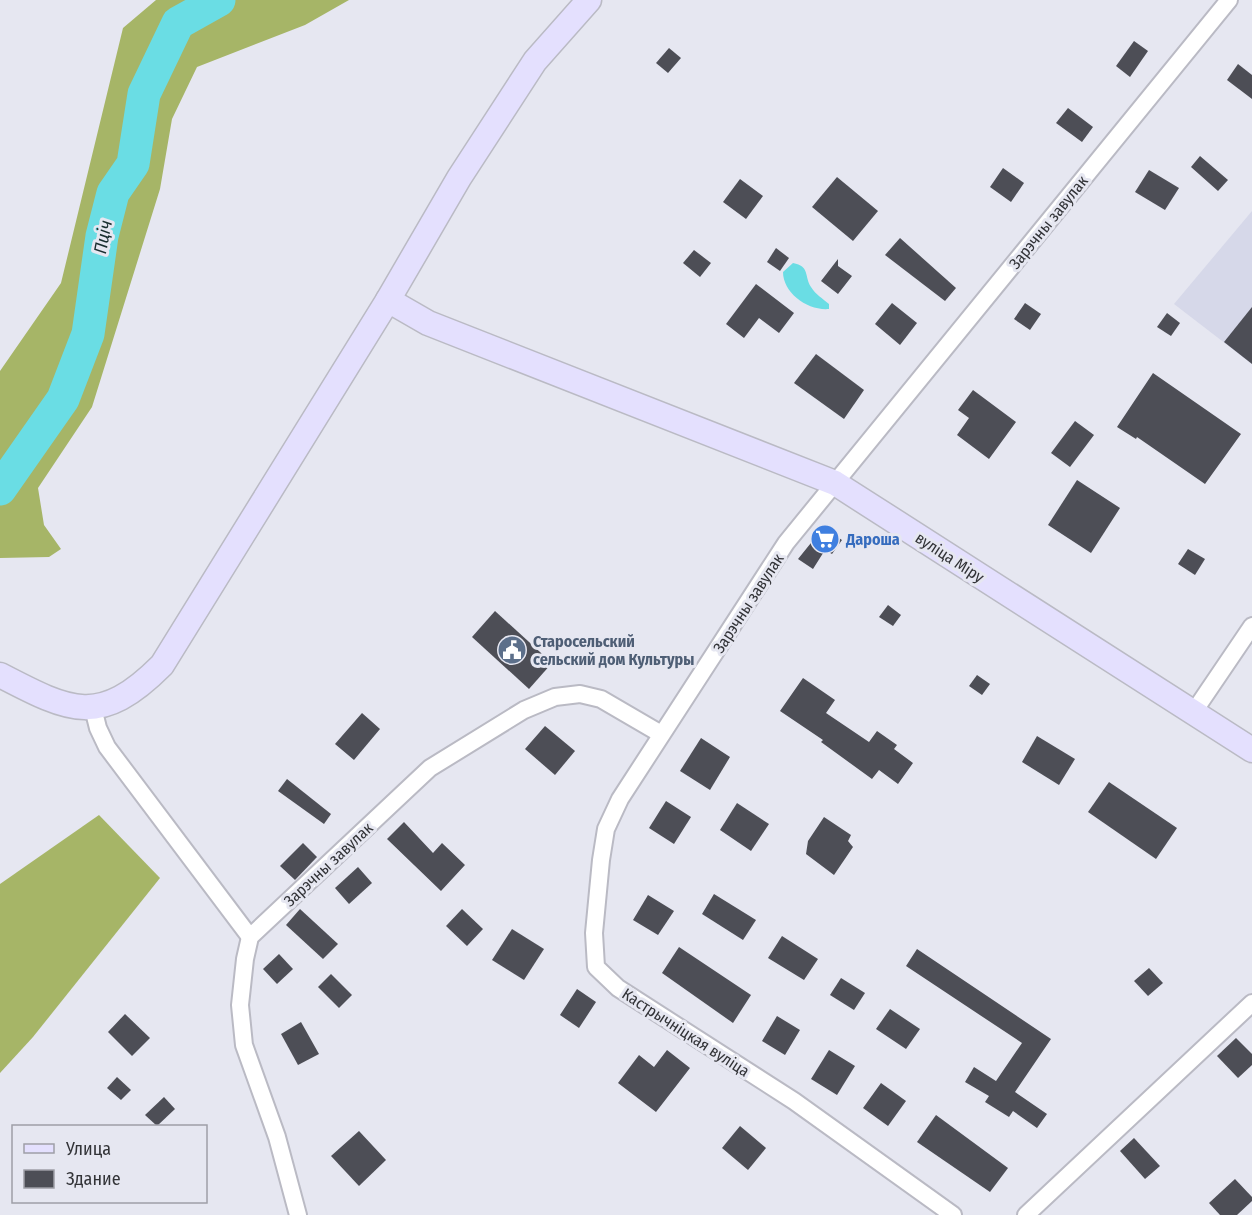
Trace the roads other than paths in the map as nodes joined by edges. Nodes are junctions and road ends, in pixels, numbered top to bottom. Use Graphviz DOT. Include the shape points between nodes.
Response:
graph roads {
  1 [pos="589,0"];
  2 [pos="1229,0"];
  3 [pos="388,300"];
  4 [pos="835,483"];
  5 [pos="1252,626"];
  6 [pos="0,675"];
  7 [pos="93,708"];
  8 [pos="1192,713"];
  9 [pos="661,734"];
  10 [pos="1252,750"];
  11 [pos="250,937"];
  12 [pos="1252,1003"];
  13 [pos="298,1215"];
  14 [pos="953,1215"];
  15 [pos="1026,1215"];
  1 -- 3 [label="street" via="535,61 459,178"];
  2 -- 4 [label="street, Зарэчны завулак"];
  3 -- 4 [label="street, вуліца Міру" via="428,323"];
  3 -- 7 [label="street" via="162,665 139,688 114,703"];
  4 -- 8 [label="street, вуліца Міру"];
  4 -- 9 [label="street, Зарэчны завулак" via="786,543"];
  5 -- 8 [label="street"];
  6 -- 7 [label="street" via="48,699"];
  7 -- 11 [label="street" via="107,747"];
  8 -- 10 [label="street, вуліца Міру"];
  9 -- 11 [label="street, Зарэчны завулак" via="601,699 580,694 555,697 524,710 430,768"];
  9 -- 14 [label="street, Кастрычніцкая вуліца" via="606,829 594,933 596,967 618,988 794,1101"];
  11 -- 13 [label="street" via="240,1005 244,1045 277,1137"];
  12 -- 15 [label="street"];
}
